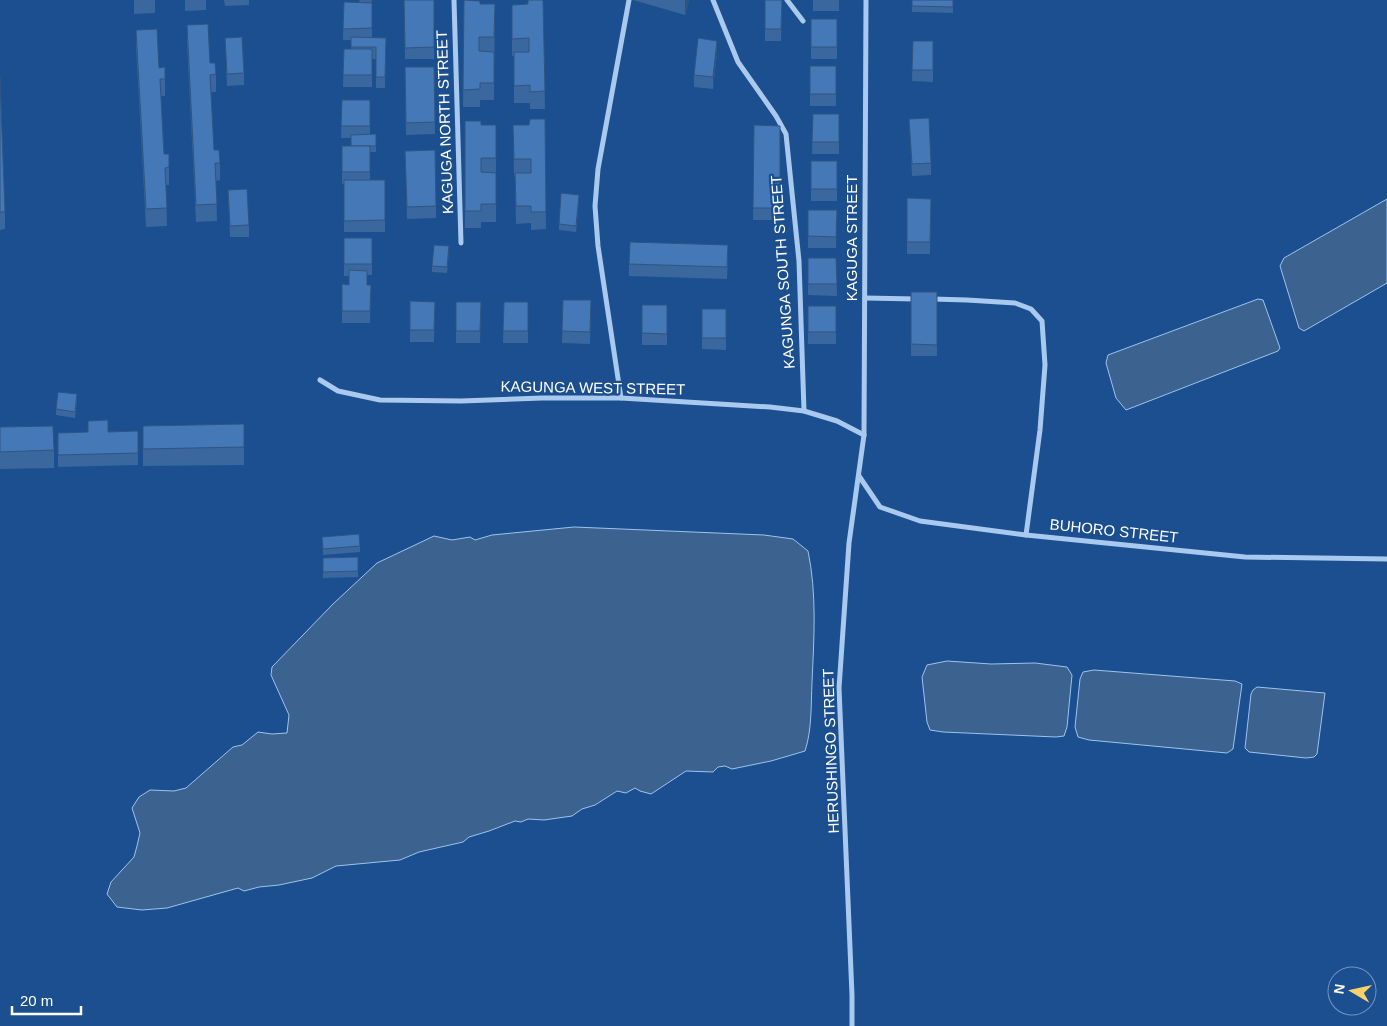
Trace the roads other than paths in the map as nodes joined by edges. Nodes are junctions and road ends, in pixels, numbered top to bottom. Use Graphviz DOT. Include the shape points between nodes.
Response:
graph roads {
  1 [pos="454,0"];
  2 [pos="629,0"];
  3 [pos="713,0"];
  4 [pos="788,0"];
  5 [pos="866,0"];
  6 [pos="803,21"];
  7 [pos="461,243"];
  8 [pos="865,298"];
  9 [pos="920,299"];
  10 [pos="930,299"];
  11 [pos="320,380"];
  12 [pos="621,398"];
  13 [pos="804,411"];
  14 [pos="864,435"];
  15 [pos="859,476"];
  16 [pos="1026,535"];
  17 [pos="1387,559"];
  18 [pos="852,1026"];
  1 -- 7 [label="street, KAGUGA NORTH STREET"];
  2 -- 12 [label="street" via="598,169 595,206"];
  3 -- 13 [label="street, KAGUNGA SOUTH STREET" via="738,62 786,134 799,261"];
  4 -- 6 [label="street"];
  5 -- 8 [label="street, KAGUGA STREET"];
  8 -- 9 [label="street"];
  8 -- 14 [label="street, KAGUGA STREET"];
  10 -- 16 [label="street" via="1015,303 1031,309 1042,321 1045,365"];
  11 -- 12 [label="street, KAGUNGA WEST STREET" via="338,391 380,400"];
  12 -- 13 [label="street, KAGUNGA WEST STREET"];
  13 -- 14 [label="street, KAGUNGA WEST STREET" via="837,421"];
  14 -- 15 [label="street, KAGUGA STREET"];
  15 -- 16 [label="street, BUHORO STREET" via="880,507 920,521"];
  15 -- 18 [label="street, HERUSHINGO STREET" via="849,542 839,688"];
  16 -- 17 [label="street, BUHORO STREET" via="1245,556"];
}
